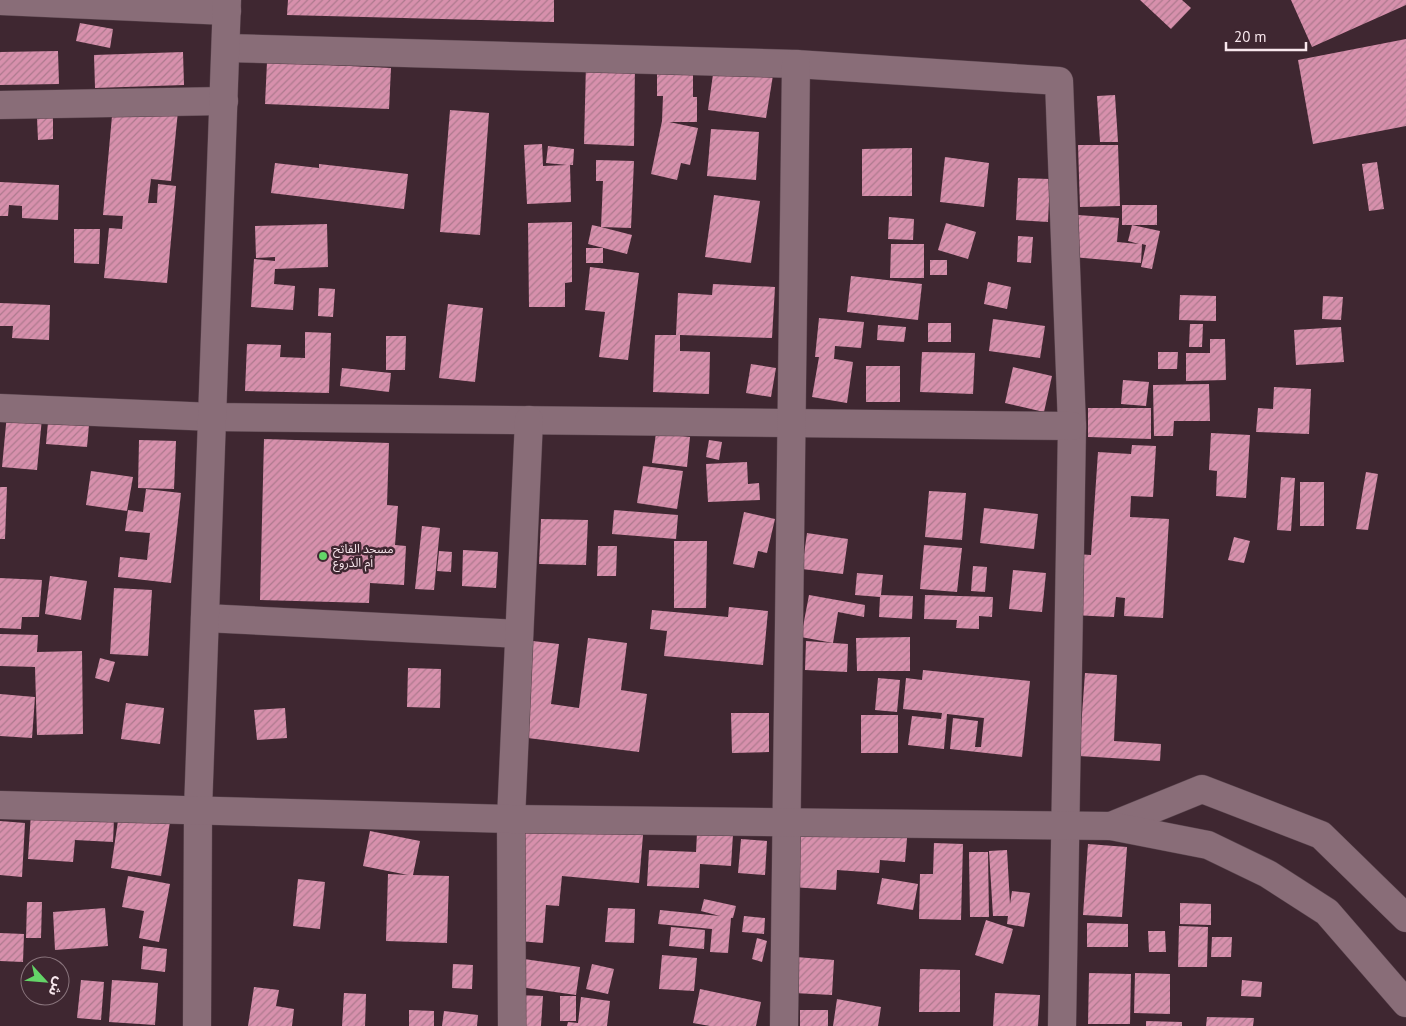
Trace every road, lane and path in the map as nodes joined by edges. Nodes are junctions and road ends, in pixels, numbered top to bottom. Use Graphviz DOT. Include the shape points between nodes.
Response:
graph roads {
  1 [pos="0,1"];
  2 [pos="227,6"];
  3 [pos="226,48"];
  4 [pos="796,64"];
  5 [pos="224,101"];
  6 [pos="0,105"];
  7 [pos="0,408"];
  8 [pos="212,417"];
  9 [pos="529,420"];
  10 [pos="792,422"];
  11 [pos="1072,426"];
  12 [pos="205,618"];
  13 [pos="519,634"];
  14 [pos="0,805"];
  15 [pos="198,810"];
  16 [pos="511,818"];
  17 [pos="786,824"];
  18 [pos="1065,825"];
  19 [pos="1110,826"];
  20 [pos="1406,918"];
  21 [pos="1406,1003"];
  22 [pos="197,1026"];
  23 [pos="512,1026"];
  24 [pos="784,1026"];
  25 [pos="1062,1026"];
  1 -- 2 [label="street"];
  2 -- 3 [label="street"];
  3 -- 4 [label="street"];
  3 -- 5 [label="street"];
  4 -- 10 [label="street"];
  4 -- 11 [label="street" via="1059,81"];
  5 -- 6 [label="street"];
  5 -- 8 [label="street"];
  7 -- 8 [label="street"];
  8 -- 9 [label="street"];
  8 -- 12 [label="street"];
  9 -- 10 [label="street"];
  9 -- 13 [label="street"];
  10 -- 11 [label="street"];
  10 -- 17 [label="street"];
  11 -- 18 [label="street"];
  12 -- 13 [label="street"];
  12 -- 15 [label="street"];
  13 -- 16 [label="street"];
  14 -- 15 [label="street"];
  15 -- 16 [label="street"];
  15 -- 22 [label="street"];
  16 -- 17 [label="street"];
  16 -- 23 [label="street"];
  17 -- 18 [label="street"];
  17 -- 24 [label="street"];
  18 -- 19 [label="street"];
  18 -- 25 [label="street"];
  19 -- 20 [label="street" via="1202,789 1321,835"];
  19 -- 21 [label="street" via="1208,845 1268,874 1326,912"];
}
